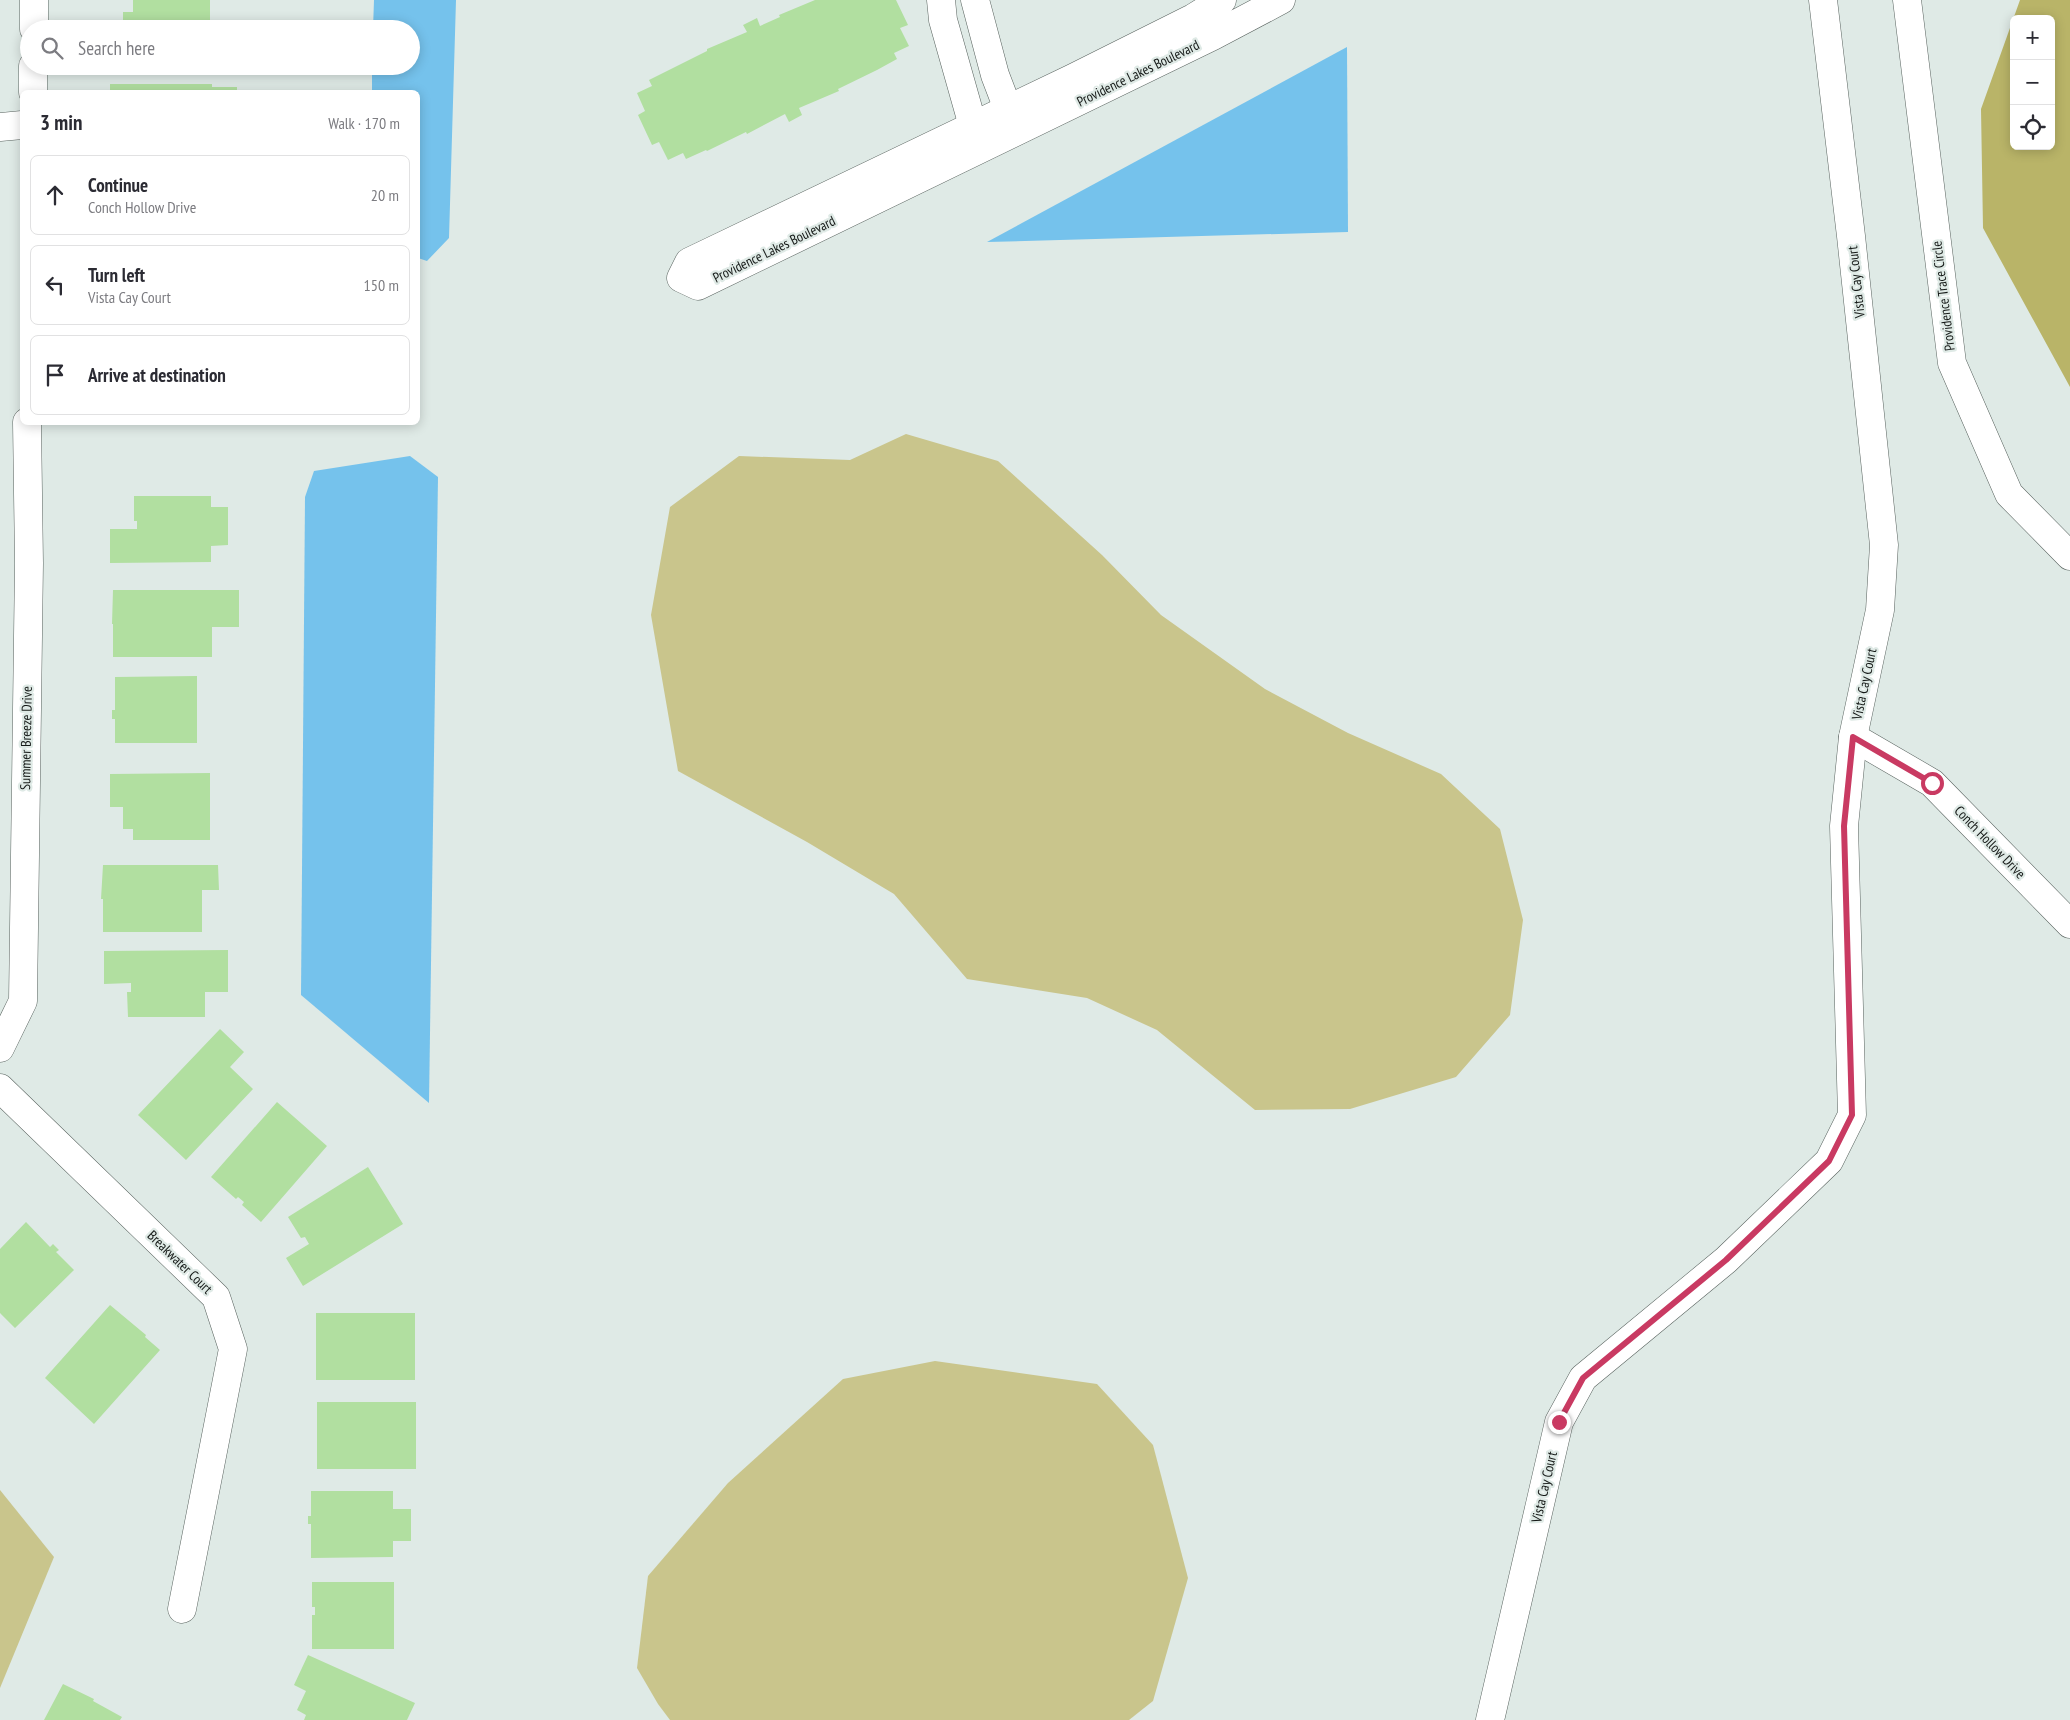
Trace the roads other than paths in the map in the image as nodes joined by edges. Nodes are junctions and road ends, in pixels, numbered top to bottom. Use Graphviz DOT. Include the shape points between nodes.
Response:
graph roads {
  1 [pos="34,0"];
  2 [pos="941,0"];
  3 [pos="975,0"];
  4 [pos="1222,0"];
  5 [pos="1281,0"];
  6 [pos="1823,0"];
  7 [pos="1907,0"];
  8 [pos="34,20"];
  9 [pos="33,75"];
  10 [pos="33,90"];
  11 [pos="1008,109"];
  12 [pos="20,125"];
  13 [pos="0,126"];
  14 [pos="974,126"];
  15 [pos="27,425"];
  16 [pos="2070,556"];
  17 [pos="1853,737"];
  18 [pos="2070,924"];
  19 [pos="0,1048"];
  20 [pos="0,1088"];
  21 [pos="182,1609"];
  22 [pos="1490,1720"];
  1 -- 8 [label="street"];
  2 -- 14 [label="street" via="943,20"];
  3 -- 11 [label="street" via="995,75"];
  4 -- 11 [label="street, Providence Lakes Boulevard" via="1193,18"];
  5 -- 14 [label="street, Providence Lakes Boulevard" via="698,286 681,278 689,262"];
  6 -- 17 [label="street, Vista Cay Court" via="1884,546 1880,610"];
  7 -- 16 [label="street, Providence Trace Circle" via="1952,363 2009,494"];
  9 -- 10 [label="street"];
  11 -- 14 [label="street, Providence Lakes Boulevard"];
  12 -- 13 [label="street"];
  15 -- 19 [label="street, Summer Breeze Drive" via="29,563 23,1001"];
  17 -- 18 [label="street, Conch Hollow Drive" via="1932,783"];
  17 -- 22 [label="street, Vista Cay Court" via="1844,826 1852,1115 1829,1161 1726,1260 1583,1378 1559,1422"];
  20 -- 21 [label="street, Breakwater Court" via="216,1297 233,1349"];
}
